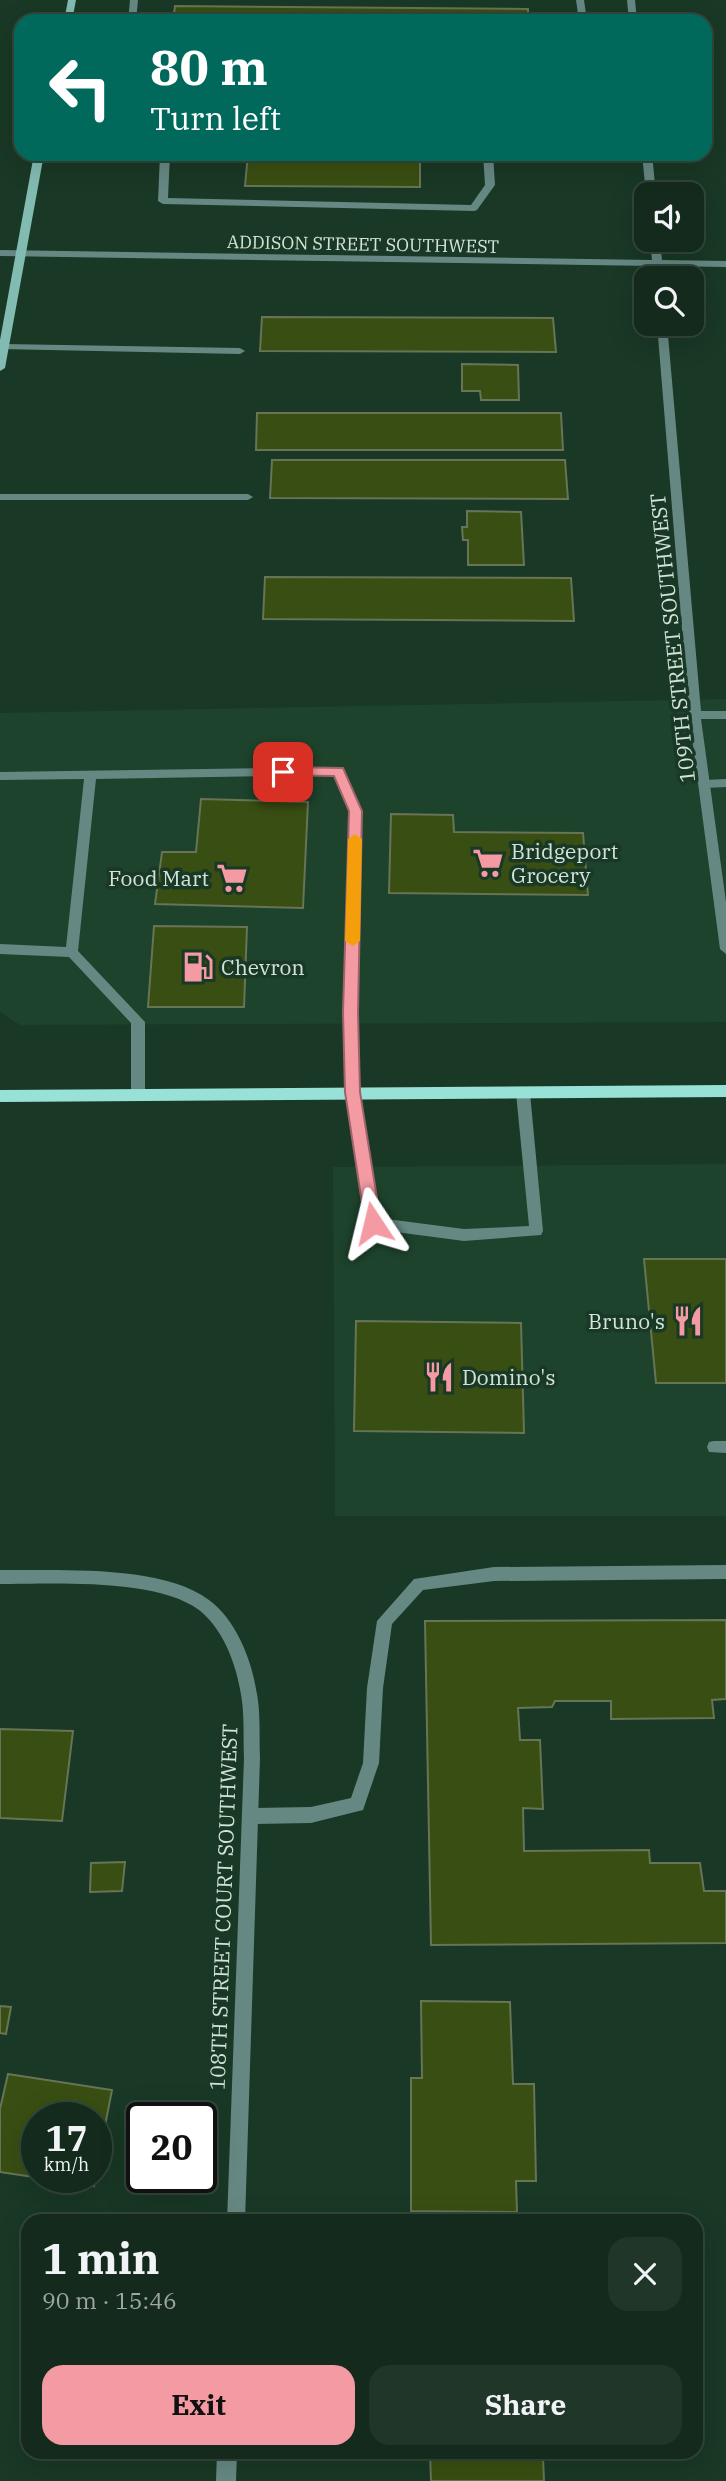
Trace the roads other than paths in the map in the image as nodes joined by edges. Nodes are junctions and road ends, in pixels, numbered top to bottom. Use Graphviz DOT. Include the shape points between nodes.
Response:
graph roads {
  1 [pos="38,161"];
  2 [pos="165,161"];
  3 [pos="488,161"];
  4 [pos="648,161"];
  5 [pos="650,182"];
  6 [pos="656,252"];
  7 [pos="0,253"];
  8 [pos="22,255"];
  9 [pos="657,263"];
  10 [pos="726,264"];
  11 [pos="657,266"];
  12 [pos="663,336"];
  13 [pos="4,348"];
  14 [pos="240,351"];
  15 [pos="0,368"];
  16 [pos="0,497"];
  17 [pos="248,497"];
  18 [pos="695,715"];
  19 [pos="726,715"];
  20 [pos="90,775"];
  21 [pos="0,776"];
  22 [pos="726,783"];
  23 [pos="705,784"];
  24 [pos="0,948"];
  25 [pos="726,948"];
  26 [pos="72,953"];
  27 [pos="726,1091"];
  28 [pos="352,1092"];
  29 [pos="523,1093"];
  30 [pos="138,1095"];
  31 [pos="0,1097"];
  32 [pos="726,1572"];
  33 [pos="0,1577"];
  34 [pos="250,1816"];
  35 [pos="236,2214"];
  36 [pos="227,2459"];
  37 [pos="226,2481"];
  1 -- 8 [label="street"];
  2 -- 3 [label="street" via="163,201 474,208 490,185"];
  4 -- 5 [label="street"];
  6 -- 9 [label="street"];
  7 -- 8 [label="street, ADDISON STREET SOUTHWEST"];
  8 -- 9 [label="street, ADDISON STREET SOUTHWEST"];
  8 -- 13 [label="street"];
  9 -- 10 [label="street, ADDISON STREET SOUTHWEST"];
  9 -- 11 [label="street"];
  12 -- 18 [label="street, 109TH STREET SOUTHWEST"];
  13 -- 14 [label="street"];
  13 -- 15 [label="street"];
  16 -- 17 [label="street"];
  18 -- 19 [label="street"];
  18 -- 23 [label="street, 109TH STREET SOUTHWEST"];
  20 -- 21 [label="street"];
  20 -- 26 [label="street"];
  20 -- 28 [label="street" via="338,771 356,811"];
  22 -- 23 [label="street"];
  23 -- 25 [label="street, 109TH STREET SOUTHWEST"];
  24 -- 26 [label="street"];
  26 -- 30 [label="street" via="138,1022"];
  27 -- 29 [label="main road"];
  28 -- 29 [label="main road"];
  28 -- 29 [label="street" via="373,1223 464,1236 536,1231"];
  28 -- 30 [label="main road"];
  30 -- 31 [label="main road"];
  32 -- 34 [label="street" via="495,1574 419,1584 385,1621 371,1763 356,1804 311,1815"];
  33 -- 34 [label="street, 108TH STREET COURT SOUTHWEST" via="124,1582 168,1590 203,1605 219,1621 246,1677 251,1708"];
  34 -- 35 [label="street, 108TH STREET COURT SOUTHWEST"];
  36 -- 37 [label="street"];
}
